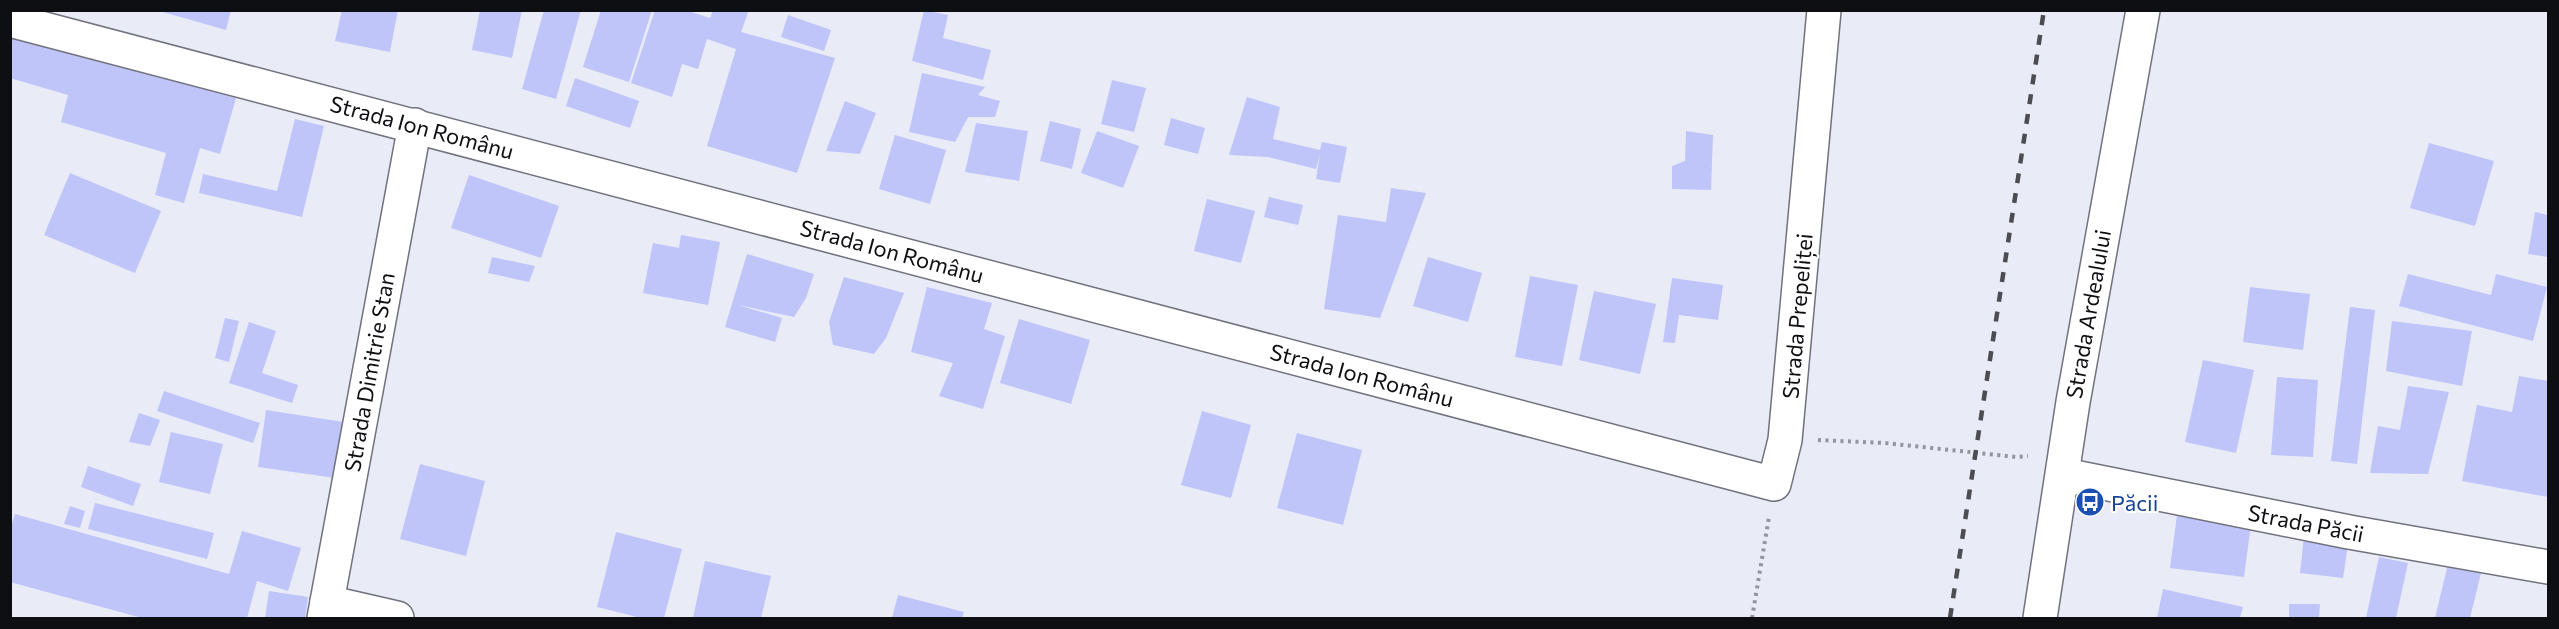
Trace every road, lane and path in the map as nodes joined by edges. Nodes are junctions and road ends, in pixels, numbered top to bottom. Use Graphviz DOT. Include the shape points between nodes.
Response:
graph roads {
  1 [pos="1824,10"];
  2 [pos="2143,10"];
  3 [pos="10,20"];
  4 [pos="415,125"];
  5 [pos="1785,440"];
  6 [pos="2016,457"];
  7 [pos="2064,475"];
  8 [pos="1774,484"];
  9 [pos="2548,567"];
  10 [pos="325,610"];
  11 [pos="397,618"];
  12 [pos="1752,618"];
  13 [pos="2040,618"];
  1 -- 5 [label="street, Strada Prepeliței"];
  2 -- 7 [label="street, Strada Ardealului" via="2073,402"];
  3 -- 4 [label="street, Strada Ion Românu"];
  4 -- 8 [label="street, Strada Ion Românu"];
  4 -- 10 [label="street, Strada Dimitrie Stan"];
  5 -- 6 [label="path" via="1885,443"];
  5 -- 8 [label="street, Strada Prepeliței"];
  7 -- 9 [label="street, Strada Păcii"];
  7 -- 13 [label="street, Strada Ardealului"];
  8 -- 12 [label="path"];
  10 -- 11 [label="street"];
}
